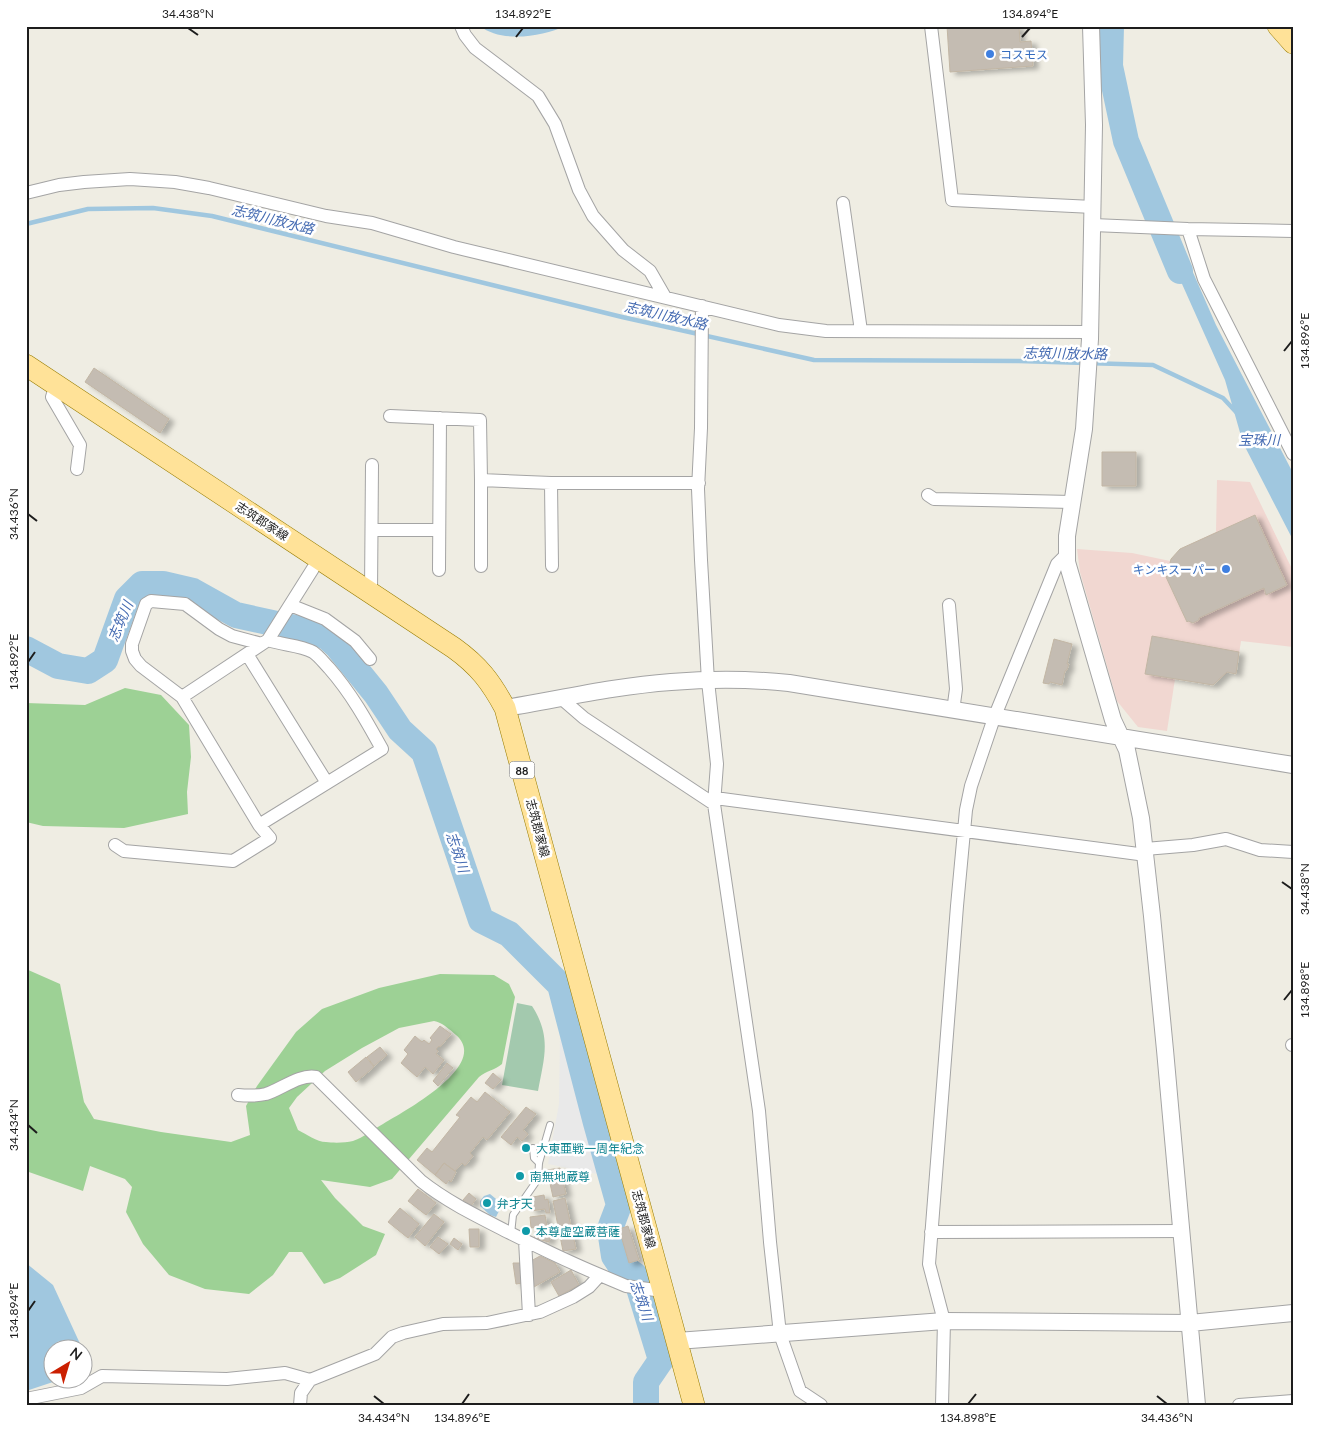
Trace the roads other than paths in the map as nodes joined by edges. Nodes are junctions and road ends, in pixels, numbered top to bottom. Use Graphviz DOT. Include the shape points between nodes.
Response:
graph roads {
  1 [pos="461,26"];
  2 [pos="931,26"];
  3 [pos="1091,26"];
  4 [pos="1278,26"];
  5 [pos="1293,43"];
  6 [pos="26,193"];
  7 [pos="843,203"];
  8 [pos="1093,207"];
  9 [pos="1093,225"];
  10 [pos="1184,229"];
  11 [pos="1293,231"];
  12 [pos="665,297"];
  13 [pos="702,306"];
  14 [pos="862,331"];
  15 [pos="1090,336"];
  16 [pos="26,365"];
  17 [pos="56,385"];
  18 [pos="390,416"];
  19 [pos="440,418"];
  20 [pos="1293,454"];
  21 [pos="372,465"];
  22 [pos="77,469"];
  23 [pos="481,480"];
  24 [pos="551,483"];
  25 [pos="699,483"];
  26 [pos="928,495"];
  27 [pos="1072,502"];
  28 [pos="372,530"];
  29 [pos="439,530"];
  30 [pos="1067,554"];
  31 [pos="319,559"];
  32 [pos="481,566"];
  33 [pos="552,566"];
  34 [pos="439,570"];
  35 [pos="371,593"];
  36 [pos="949,605"];
  37 [pos="287,609"];
  38 [pos="268,639"];
  39 [pos="247,654"];
  40 [pos="370,660"];
  41 [pos="708,681"];
  42 [pos="182,697"];
  43 [pos="562,699"];
  44 [pos="505,708"];
  45 [pos="953,711"];
  46 [pos="994,718"];
  47 [pos="1122,738"];
  48 [pos="1293,765"];
  49 [pos="327,783"];
  50 [pos="715,801"];
  51 [pos="259,825"];
  52 [pos="964,831"];
  53 [pos="115,845"];
  54 [pos="1145,852"];
  55 [pos="1293,852"];
  56 [pos="238,1095"];
  57 [pos="550,1125"];
  58 [pos="533,1148"];
  59 [pos="539,1163"];
  60 [pos="1182,1231"];
  61 [pos="931,1232"];
  62 [pos="511,1234"];
  63 [pos="525,1240"];
  64 [pos="600,1275"];
  65 [pos="658,1290"];
  66 [pos="1293,1312"];
  67 [pos="529,1315"];
  68 [pos="944,1321"];
  69 [pos="1190,1322"];
  70 [pos="780,1334"];
  71 [pos="677,1341"];
  72 [pos="310,1380"];
  73 [pos="26,1399"];
  74 [pos="1293,1401"];
  75 [pos="300,1405"];
  76 [pos="694,1405"];
  77 [pos="821,1405"];
  78 [pos="942,1405"];
  79 [pos="1197,1405"];
  80 [pos="1239,1405"];
  1 -- 12 [label="street" via="475,48 538,96 555,124 578,190 593,216 623,250 650,271"];
  2 -- 8 [label="street" via="952,200"];
  3 -- 8 [label="street"];
  4 -- 5 [label="main road"];
  6 -- 12 [label="street" via="58,185 107,180 175,182 326,216 372,223"];
  7 -- 14 [label="street"];
  8 -- 9 [label="street"];
  9 -- 10 [label="street"];
  9 -- 15 [label="street"];
  10 -- 11 [label="street"];
  10 -- 20 [label="street" via="1204,279"];
  12 -- 13 [label="street"];
  13 -- 14 [label="street" via="779,325 826,331"];
  13 -- 25 [label="street"];
  14 -- 15 [label="street"];
  15 -- 27 [label="street" via="1084,429"];
  16 -- 17 [label="main road, 志筑郡家線 / 88"];
  17 -- 22 [label="street" via="52,397 80,445"];
  17 -- 31 [label="main road, 志筑郡家線 / 88"];
  18 -- 19 [label="street"];
  19 -- 23 [label="street" via="480,420"];
  19 -- 29 [label="street"];
  21 -- 28 [label="street"];
  23 -- 24 [label="street"];
  23 -- 32 [label="street"];
  24 -- 25 [label="street"];
  24 -- 33 [label="street"];
  25 -- 41 [label="street"];
  26 -- 27 [label="street" via="934,498"];
  27 -- 30 [label="street" via="1066,536"];
  28 -- 29 [label="street"];
  28 -- 35 [label="street"];
  29 -- 34 [label="street"];
  30 -- 46 [label="street" via="1057,564"];
  30 -- 47 [label="street" via="1113,720"];
  31 -- 35 [label="main road, 志筑郡家線 / 88"];
  31 -- 37 [label="street"];
  35 -- 44 [label="main road, 志筑郡家線 / 88" via="475,664"];
  36 -- 45 [label="street" via="956,689"];
  37 -- 38 [label="street"];
  37 -- 40 [label="street" via="325,619 355,641"];
  38 -- 39 [label="street"];
  38 -- 42 [label="street" via="232,636 185,604 151,601 146,604 132,644 135,659"];
  38 -- 49 [label="street" via="314,653 344,685 382,748"];
  39 -- 42 [label="street"];
  39 -- 49 [label="street"];
  41 -- 43 [label="street" via="653,684"];
  41 -- 45 [label="street" via="760,680"];
  41 -- 50 [label="street" via="717,764"];
  42 -- 51 [label="street"];
  43 -- 44 [label="street"];
  43 -- 50 [label="street" via="584,718"];
  44 -- 65 [label="main road, 志筑郡家線 / 88"];
  45 -- 46 [label="street"];
  46 -- 47 [label="street"];
  46 -- 52 [label="street" via="971,786"];
  47 -- 48 [label="street"];
  47 -- 54 [label="street" via="1135,787"];
  49 -- 51 [label="street"];
  50 -- 52 [label="street"];
  50 -- 70 [label="street" via="759,1111"];
  51 -- 53 [label="street" via="270,838 233,861 124,851"];
  52 -- 54 [label="street"];
  52 -- 61 [label="street"];
  54 -- 55 [label="street" via="1226,839 1260,850"];
  54 -- 60 [label="street"];
  56 -- 62 [label="street" via="266,1094 311,1076 316,1077 439,1196"];
  57 -- 59 [label="lane"];
  58 -- 59 [label="lane" via="534,1158"];
  59 -- 62 [label="lane" via="536,1182 513,1215"];
  60 -- 61 [label="street"];
  60 -- 69 [label="street"];
  61 -- 68 [label="street" via="929,1264"];
  62 -- 63 [label="street"];
  63 -- 64 [label="street"];
  63 -- 67 [label="street"];
  64 -- 65 [label="street" via="626,1286"];
  64 -- 67 [label="street" via="573,1297"];
  65 -- 71 [label="main road, 志筑郡家線 / 88"];
  66 -- 69 [label="street"];
  67 -- 72 [label="street" via="487,1322 443,1324 403,1333 392,1337 375,1354"];
  68 -- 69 [label="street"];
  68 -- 70 [label="street"];
  68 -- 78 [label="street"];
  69 -- 79 [label="street"];
  70 -- 71 [label="street"];
  70 -- 77 [label="street" via="800,1391"];
  71 -- 76 [label="main road, 志筑郡家線 / 88"];
  72 -- 73 [label="street" via="285,1373 227,1379 102,1376 81,1388"];
  72 -- 75 [label="street" via="301,1393"];
  74 -- 80 [label="street"];
}
